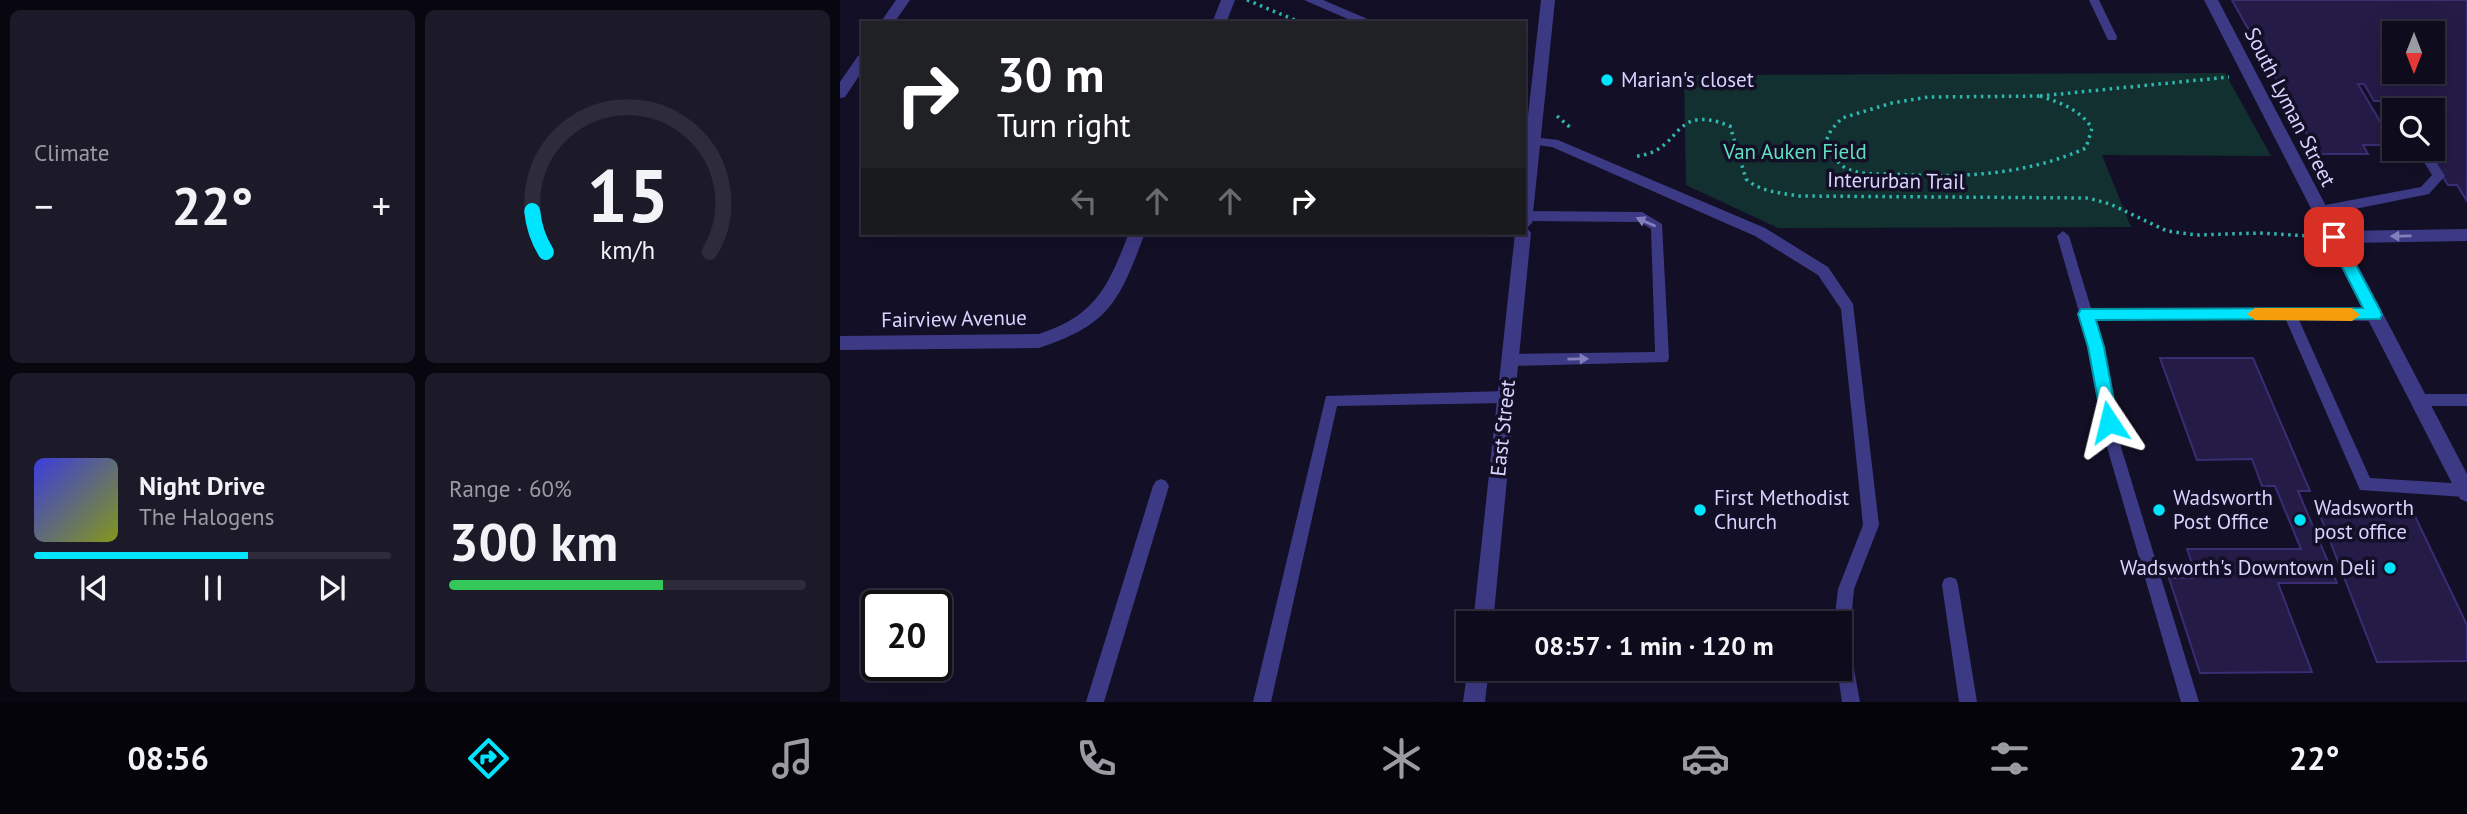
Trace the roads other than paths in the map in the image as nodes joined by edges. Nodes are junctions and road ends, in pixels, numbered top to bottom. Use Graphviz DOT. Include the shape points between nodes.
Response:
graph roads {
  1 [pos="902,0"];
  2 [pos="1228,0"];
  3 [pos="1311,0"];
  4 [pos="1548,0"];
  5 [pos="2094,0"];
  6 [pos="2211,0"];
  7 [pos="888,21"];
  8 [pos="1220,21"];
  9 [pos="1365,21"];
  10 [pos="2112,37"];
  11 [pos="861,62"];
  12 [pos="1531,85"];
  13 [pos="840,93"];
  14 [pos="1533,141"];
  15 [pos="2430,161"];
  16 [pos="1526,207"];
  17 [pos="2320,211"];
  18 [pos="1526,216"];
  19 [pos="2467,234"];
  20 [pos="1136,235"];
  21 [pos="1523,235"];
  22 [pos="2063,236"];
  23 [pos="2334,237"];
  24 [pos="2086,314"];
  25 [pos="2290,314"];
  26 [pos="2374,315"];
  27 [pos="840,343"];
  28 [pos="1510,360"];
  29 [pos="1506,397"];
  30 [pos="2418,400"];
  31 [pos="2467,400"];
  32 [pos="1161,486"];
  33 [pos="2466,491"];
  34 [pos="1950,585"];
  35 [pos="1484,611"];
  36 [pos="1477,681"];
  37 [pos="1095,702"];
  38 [pos="1262,702"];
  39 [pos="1475,702"];
  40 [pos="1851,702"];
  41 [pos="1968,702"];
  42 [pos="2190,702"];
  1 -- 7 [label="street"];
  2 -- 8 [label="street"];
  3 -- 9 [label="street"];
  4 -- 12 [label="street"];
  5 -- 10 [label="lane"];
  6 -- 17 [label="street, South Lyman Street"];
  11 -- 13 [label="street"];
  12 -- 14 [label="street" via="1537,106"];
  14 -- 16 [label="street"];
  14 -- 40 [label="lane" via="1555,143 1760,232 1823,271 1848,308 1871,525 1846,589 1841,642"];
  15 -- 17 [label="lane" via="2439,176 2426,191"];
  17 -- 23 [label="street, South Lyman Street"];
  28 -- 18 [label="lane, one-way" via="1662,358 1657,227 1642,217"];
  19 -- 23 [label="street, one-way"];
  20 -- 27 [label="street, Fairview Avenue" via="1114,292 1086,322 1064,334 1039,341"];
  21 -- 28 [label="street, East Street"];
  22 -- 24 [label="lane"];
  23 -- 26 [label="street, South Lyman Street"];
  24 -- 25 [label="lane"];
  24 -- 42 [label="lane" via="2114,447"];
  25 -- 26 [label="lane"];
  25 -- 33 [label="lane" via="2365,485"];
  26 -- 30 [label="street, South Lyman Street"];
  28 -- 29 [label="street, East Street"];
  29 -- 35 [label="street, East Street"];
  29 -- 38 [label="lane" via="1331,400"];
  30 -- 31 [label="lane"];
  30 -- 33 [label="street, South Lyman Street"];
  32 -- 37 [label="lane"];
  34 -- 41 [label="lane"];
  36 -- 39 [label="street"];
}
